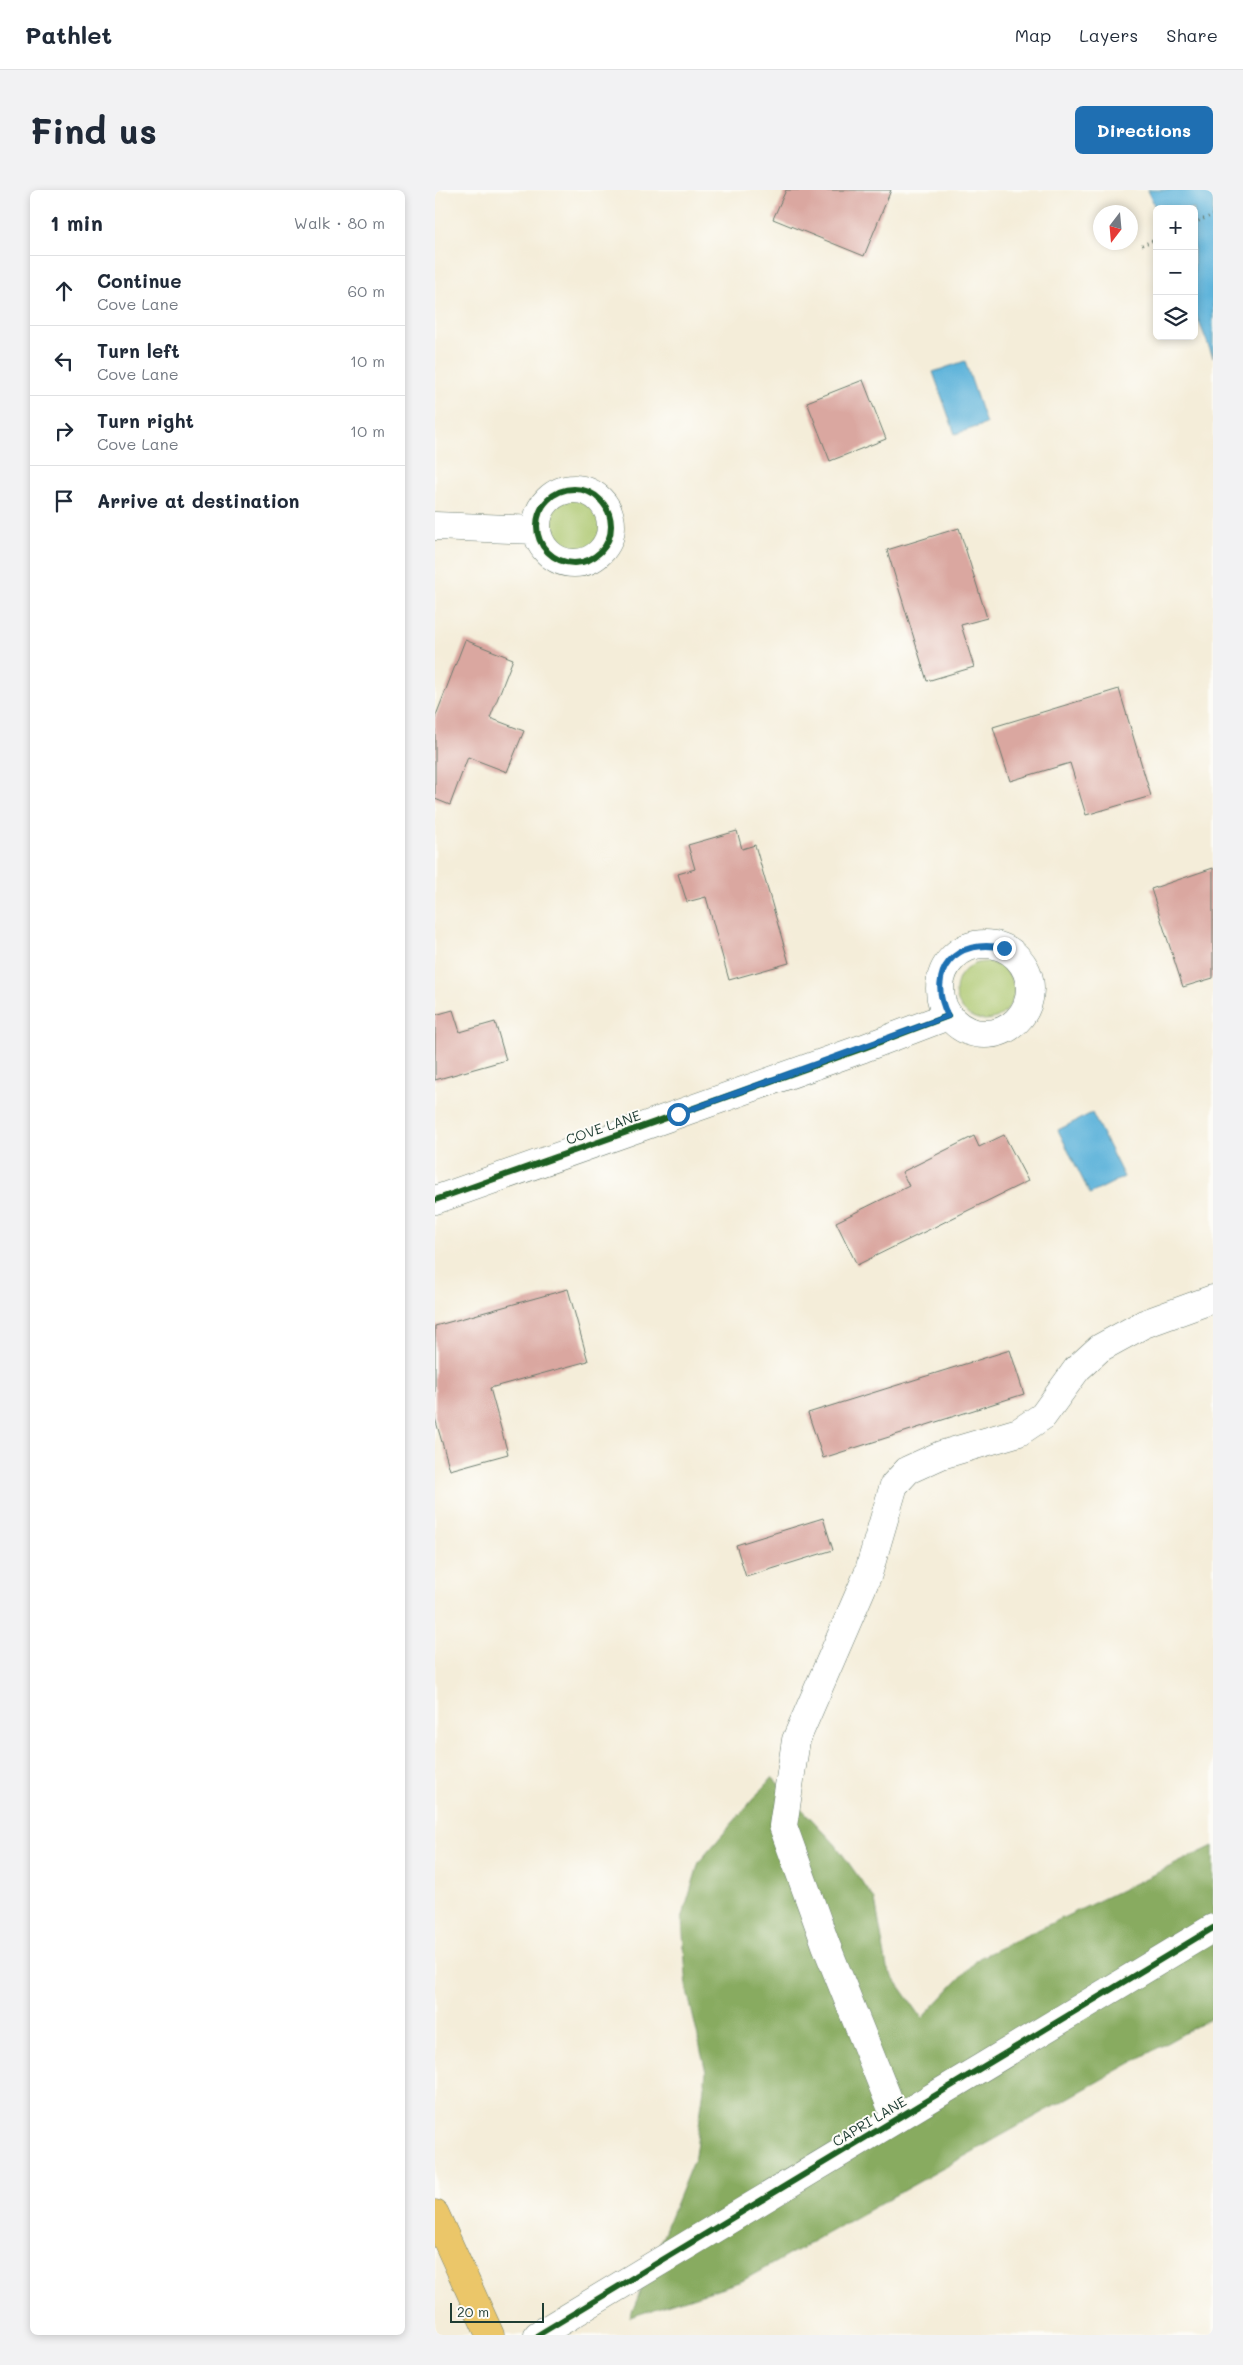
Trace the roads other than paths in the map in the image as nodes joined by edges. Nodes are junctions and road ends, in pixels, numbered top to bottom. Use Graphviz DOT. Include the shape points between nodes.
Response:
graph roads {
  1 [pos="435,526"];
  2 [pos="537,530"];
  3 [pos="948,1016"];
  4 [pos="435,1200"];
  5 [pos="1213,1299"];
  6 [pos="1213,1928"];
  7 [pos="896,2119"];
  8 [pos="435,2214"];
  9 [pos="490,2335"];
  10 [pos="538,2335"];
  1 -- 2 [label="street"];
  3 -- 4 [label="street, COVE LANE"];
  5 -- 7 [label="street" via="1144,1324 1100,1348 1077,1369 1043,1416 1019,1432 941,1455 908,1470 894,1485 868,1574 797,1740 783,1826 826,1945"];
  6 -- 7 [label="street, CAPRI LANE"];
  7 -- 10 [label="street, CAPRI LANE"];
  8 -- 9 [label="main road"];
}
